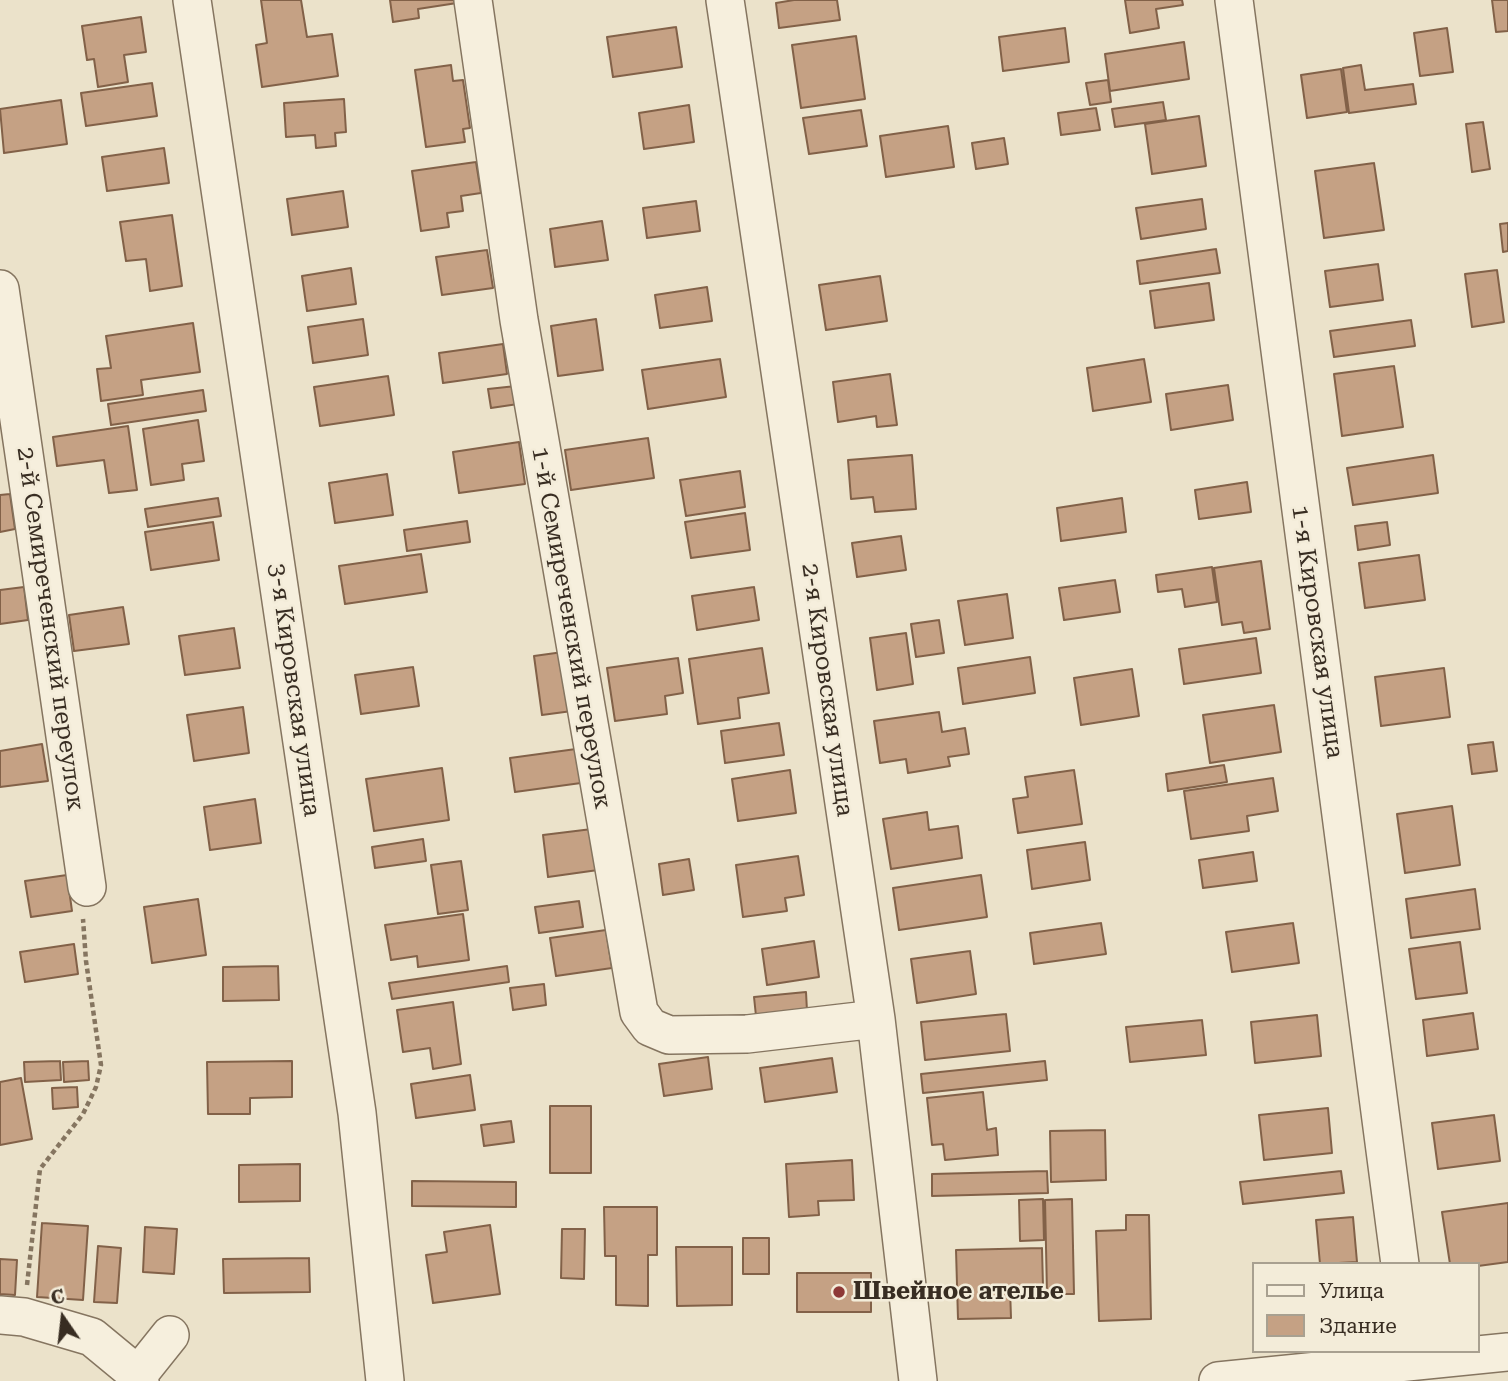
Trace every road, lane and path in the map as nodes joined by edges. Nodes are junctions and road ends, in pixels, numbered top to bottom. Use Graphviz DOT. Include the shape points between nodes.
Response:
graph roads {
  1 [pos="192,0"];
  2 [pos="473,0"];
  3 [pos="725,0"];
  4 [pos="1234,0"];
  5 [pos="0,289"];
  6 [pos="87,887"];
  7 [pos="876,1019"];
  8 [pos="1400,1262"];
  9 [pos="12,1316"];
  10 [pos="170,1335"];
  11 [pos="1508,1352"];
  12 [pos="1414,1365"];
  13 [pos="139,1378"];
  14 [pos="385,1381"];
  15 [pos="918,1381"];
  16 [pos="1218,1381"];
  1 -- 14 [label="street, 3-я Кировская улица" via="357,1113"];
  2 -- 7 [label="street, 1-й Семиреченский переулок" via="519,320 639,1012 650,1027 669,1034 747,1034"];
  3 -- 7 [label="street, 2-я Кировская улица"];
  4 -- 8 [label="street, 1-я Кировская улица"];
  5 -- 6 [label="street, 2-й Семиреченский переулок"];
  6 -- 9 [label="path" via="83,919 86,961 101,1065 83,1114 40,1169"];
  7 -- 15 [label="street, 2-я Кировская улица"];
  9 -- 13 [label="street" via="92,1337"];
  10 -- 13 [label="street"];
  11 -- 12 [label="street"];
  12 -- 16 [label="street"];
}
